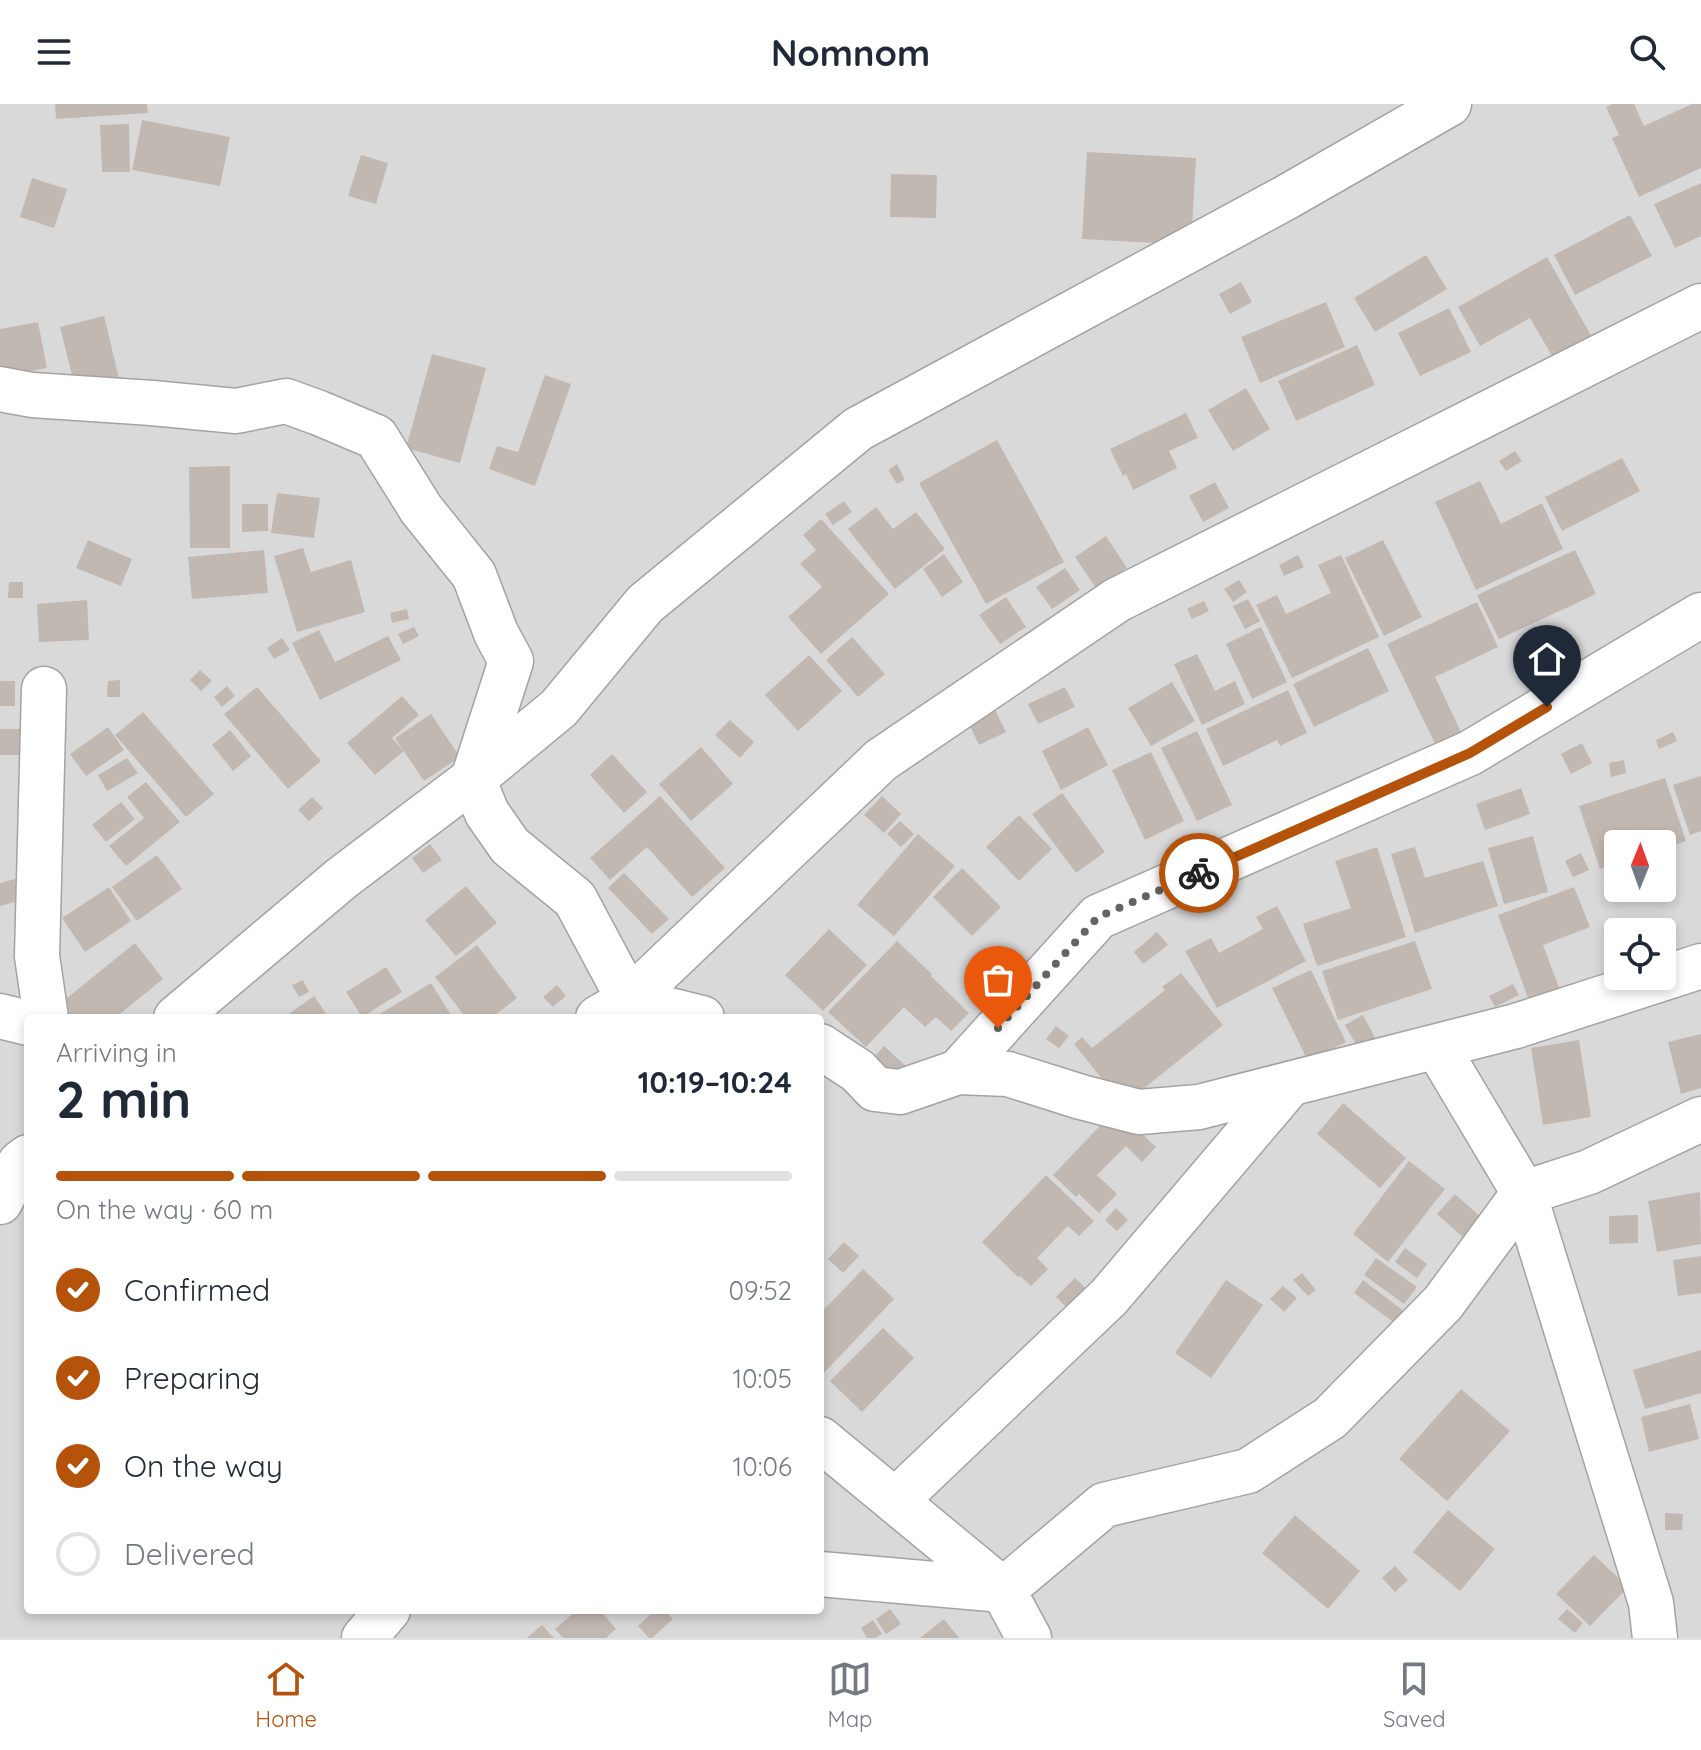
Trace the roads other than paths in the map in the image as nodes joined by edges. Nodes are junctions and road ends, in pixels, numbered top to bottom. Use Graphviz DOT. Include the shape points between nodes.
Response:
graph roads {
  1 [pos="1449,104"];
  2 [pos="1701,306"];
  3 [pos="0,389"];
  4 [pos="1701,615"];
  5 [pos="44,689"];
  6 [pos="473,779"];
  7 [pos="1701,966"];
  8 [pos="614,1009"];
  9 [pos="45,1014"];
  10 [pos="181,1014"];
  11 [pos="663,1014"];
  12 [pos="0,1016"];
  13 [pos="24,1022"];
  14 [pos="1437,1047"];
  15 [pos="824,1049"];
  16 [pos="958,1072"];
  17 [pos="1290,1084"];
  18 [pos="1701,1119"];
  19 [pos="16,1159"];
  20 [pos="1524,1193"];
  21 [pos="0,1202"];
  22 [pos="824,1442"];
  23 [pos="895,1501"];
  24 [pos="824,1574"];
  25 [pos="1003,1590"];
  26 [pos="385,1614"];
  27 [pos="364,1638"];
  28 [pos="1029,1638"];
  29 [pos="1655,1638"];
  1 -- 6 [label="street" via="858,429 645,604 559,708"];
  2 -- 8 [label="street" via="1117,600 881,760"];
  3 -- 6 [label="street" via="236,411 286,401 376,437 421,509 474,575 511,661"];
  4 -- 16 [label="street" via="1470,753 1098,917"];
  5 -- 9 [label="street" via="37,956"];
  6 -- 8 [label="street" via="487,813 510,846 575,899"];
  6 -- 10 [label="street" via="342,878"];
  7 -- 14 [label="street"];
  8 -- 11 [label="street"];
  12 -- 13 [label="street"];
  14 -- 17 [label="street"];
  14 -- 20 [label="street"];
  15 -- 16 [label="street" via="875,1089 900,1092"];
  16 -- 17 [label="street" via="1008,1074 1139,1112 1199,1107"];
  17 -- 23 [label="street" via="1109,1297"];
  18 -- 20 [label="street" via="1589,1172"];
  19 -- 21 [label="street"];
  20 -- 25 [label="street" via="1443,1303 1330,1418 1248,1471 1104,1505"];
  20 -- 29 [label="street" via="1651,1603"];
  22 -- 23 [label="street"];
  23 -- 25 [label="street"];
  24 -- 25 [label="street"];
  25 -- 28 [label="street"];
  26 -- 27 [label="street"];
}
